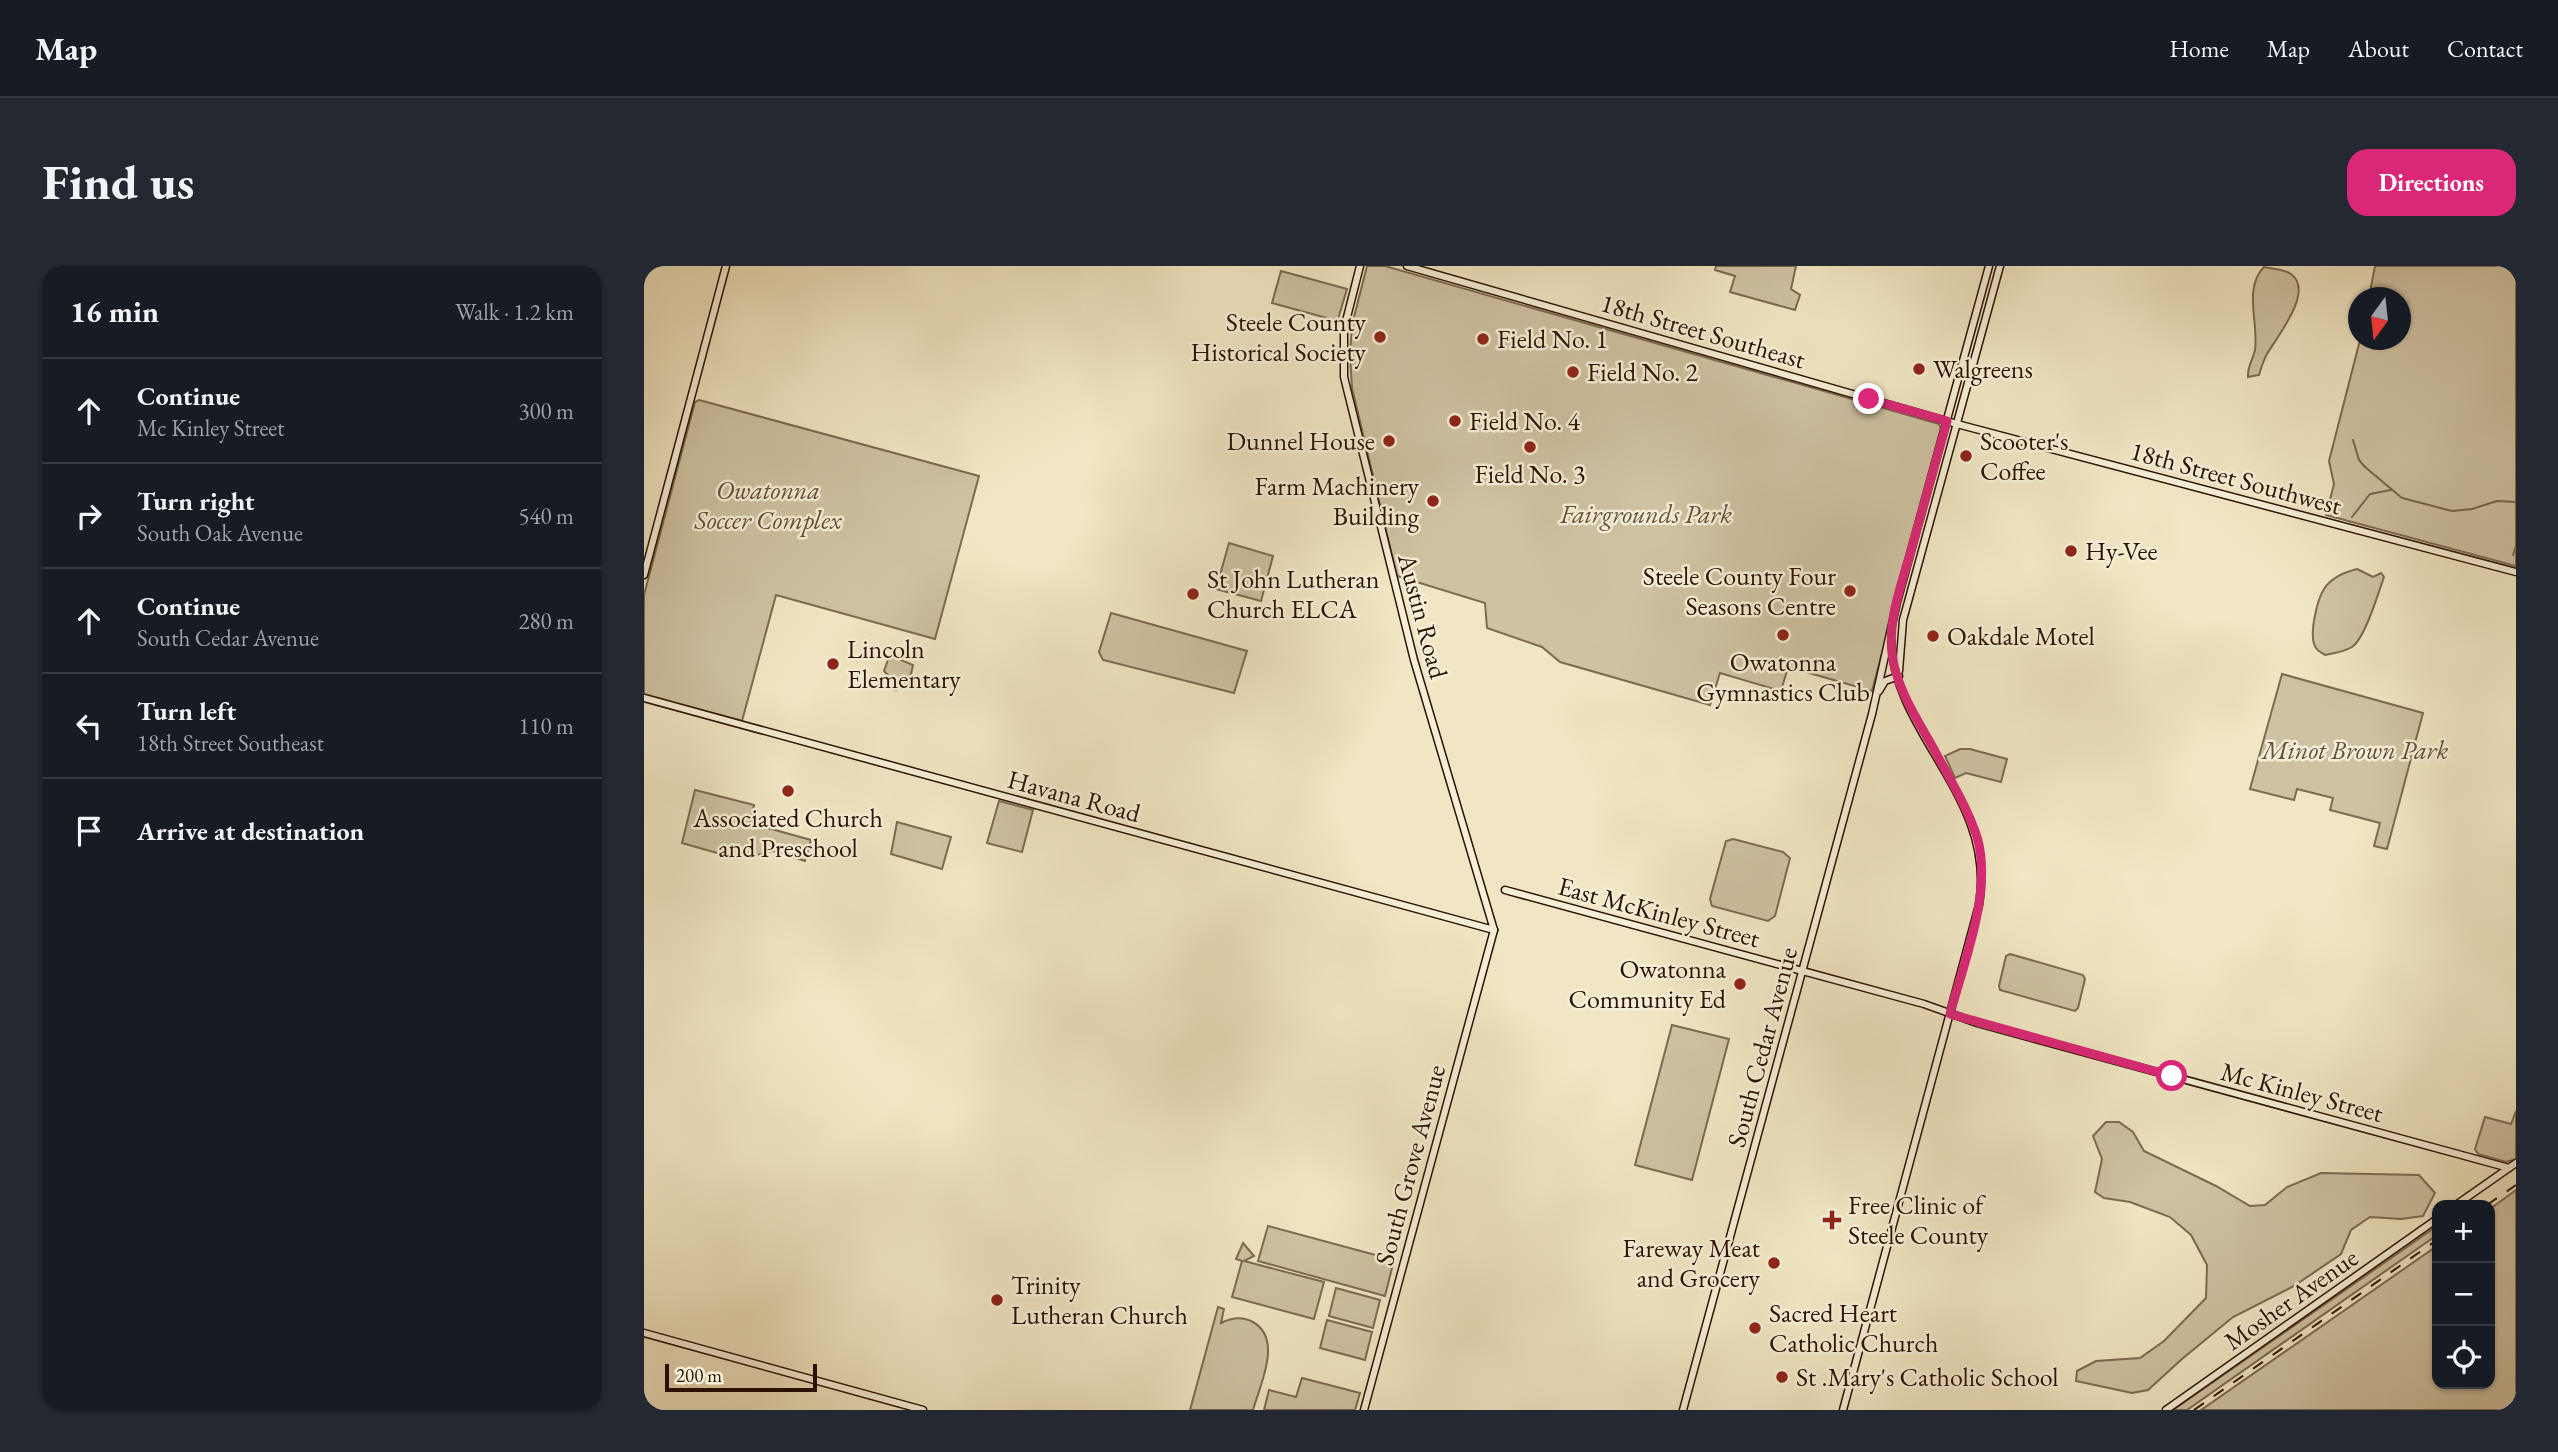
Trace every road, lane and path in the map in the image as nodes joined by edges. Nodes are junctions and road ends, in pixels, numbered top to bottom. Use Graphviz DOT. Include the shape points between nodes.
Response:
graph roads {
  1 [pos="726,266"];
  2 [pos="1360,266"];
  3 [pos="1407,266"];
  4 [pos="1989,266"];
  5 [pos="2000,266"];
  6 [pos="1947,421"];
  7 [pos="1957,424"];
  8 [pos="2516,572"];
  9 [pos="644,575"];
  10 [pos="1892,624"];
  11 [pos="1899,676"];
  12 [pos="1877,694"];
  13 [pos="644,698"];
  14 [pos="1505,890"];
  15 [pos="1494,930"];
  16 [pos="1802,971"];
  17 [pos="1950,1014"];
  18 [pos="2516,1163"];
  19 [pos="2509,1168"];
  20 [pos="2463,1200"];
  21 [pos="2432,1223"];
  22 [pos="644,1333"];
  23 [pos="923,1410"];
  24 [pos="1364,1410"];
  25 [pos="1683,1410"];
  26 [pos="1843,1410"];
  27 [pos="2166,1410"];
  1 -- 9 [label="street"];
  2 -- 15 [label="street, Austin Road" via="1344,329 1344,377 1414,660"];
  3 -- 6 [label="street, 18th Street Southeast"];
  4 -- 6 [label="street, South Cedar Avenue"];
  5 -- 7 [label="street"];
  6 -- 7 [label="street, 18th Street Southwest"];
  6 -- 10 [label="street, South Cedar Avenue"];
  7 -- 8 [label="street, 18th Street Southwest"];
  7 -- 11 [label="street" via="1903,621"];
  10 -- 11 [label="street" via="1892,658"];
  10 -- 12 [label="street, South Cedar Avenue"];
  11 -- 12 [label="street" via="1885,681"];
  11 -- 17 [label="street" via="1908,703 1972,824 1980,854 1979,905"];
  12 -- 16 [label="street, South Cedar Avenue"];
  13 -- 15 [label="street, Havana Road"];
  14 -- 16 [label="street, East McKinley Street"];
  15 -- 24 [label="street, South Grove Avenue"];
  16 -- 17 [label="street, Mc Kinley Street"];
  16 -- 25 [label="street, South Cedar Avenue"];
  17 -- 19 [label="street, Mc Kinley Street"];
  17 -- 26 [label="street"];
  18 -- 19 [label="street"];
  19 -- 20 [label="street"];
  21 -- 27 [label="street, Mosher Avenue"];
  22 -- 23 [label="street"];
}
